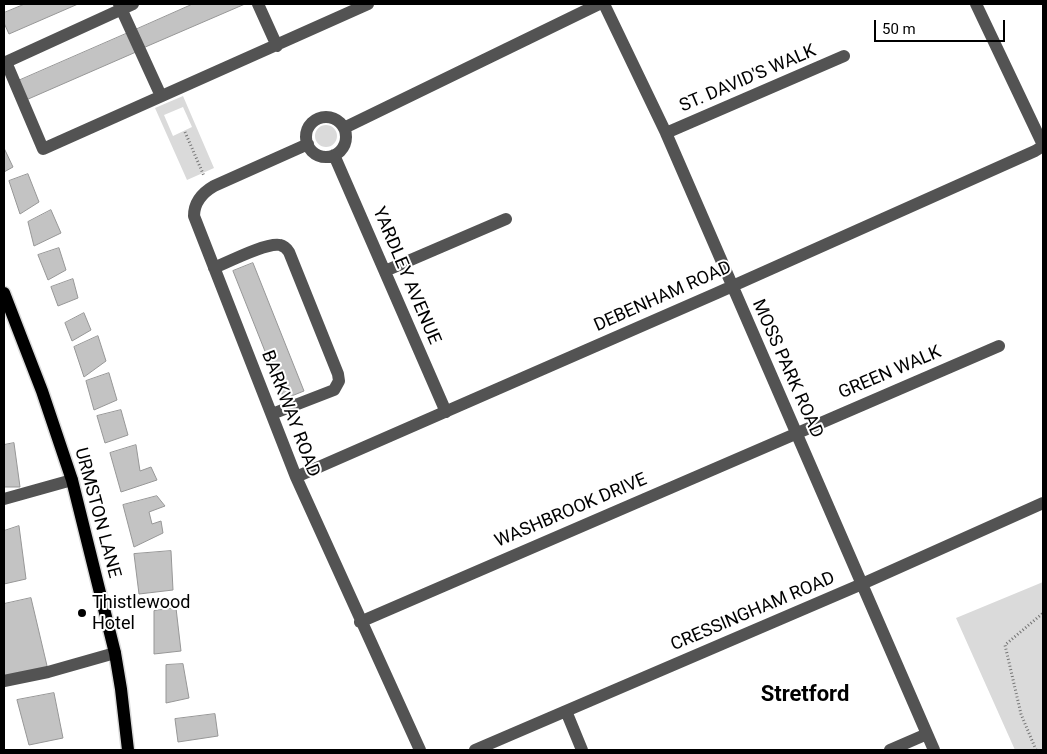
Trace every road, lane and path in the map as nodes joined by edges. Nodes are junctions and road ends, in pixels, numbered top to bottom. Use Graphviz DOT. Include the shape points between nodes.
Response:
graph roads {
  1 [pos="258,4"];
  2 [pos="368,4"];
  3 [pos="599,4"];
  4 [pos="604,4"];
  5 [pos="976,4"];
  6 [pos="125,6"];
  7 [pos="277,46"];
  8 [pos="844,56"];
  9 [pos="5,62"];
  10 [pos="162,96"];
  11 [pos="344,128"];
  12 [pos="185,132"];
  13 [pos="666,134"];
  14 [pos="308,144"];
  15 [pos="1043,145"];
  16 [pos="334,155"];
  17 [pos="210,188"];
  18 [pos="506,219"];
  19 [pos="214,268"];
  20 [pos="385,271"];
  21 [pos="731,286"];
  22 [pos="4,293"];
  23 [pos="8,315"];
  24 [pos="999,346"];
  25 [pos="446,412"];
  26 [pos="272,414"];
  27 [pos="796,432"];
  28 [pos="296,478"];
  29 [pos="72,480"];
  30 [pos="4,499"];
  31 [pos="1043,503"];
  32 [pos="862,584"];
  33 [pos="1043,613"];
  34 [pos="360,622"];
  35 [pos="115,653"];
  36 [pos="4,681"];
  37 [pos="566,711"];
  38 [pos="927,734"];
  39 [pos="128,750"];
  40 [pos="420,750"];
  41 [pos="475,750"];
  42 [pos="582,750"];
  43 [pos="890,750"];
  44 [pos="934,750"];
  45 [pos="1036,750"];
  1 -- 7 [label="street"];
  2 -- 7 [label="street"];
  3 -- 11 [label="street"];
  4 -- 13 [label="street, MOSS PARK ROAD"];
  5 -- 15 [label="street"];
  6 -- 9 [label="street"];
  6 -- 10 [label="street"];
  7 -- 10 [label="street"];
  8 -- 13 [label="street, ST. DAVID'S WALK"];
  9 -- 10 [label="street" via="43,150"];
  11 -- 14 [label="street" via="335,118 315,120 307,131"];
  11 -- 16 [label="street" via="344,147"];
  12 -- 17 [label="path"];
  13 -- 21 [label="street, MOSS PARK ROAD"];
  14 -- 16 [label="street" via="316,154"];
  14 -- 17 [label="street, BARKWAY ROAD"];
  15 -- 21 [label="street, DEBENHAM ROAD"];
  16 -- 20 [label="street, YARDLEY AVENUE"];
  17 -- 19 [label="street, BARKWAY ROAD" via="196,204 194,216"];
  18 -- 20 [label="street"];
  19 -- 26 [label="street, BARKWAY ROAD"];
  19 -- 26 [label="street" via="266,246 285,246 338,374 339,381 334,390"];
  20 -- 25 [label="street, YARDLEY AVENUE"];
  21 -- 25 [label="street, DEBENHAM ROAD"];
  21 -- 27 [label="street, MOSS PARK ROAD"];
  22 -- 23 [label="main road, URMSTON LANE"];
  23 -- 29 [label="main road, URMSTON LANE" via="42,391"];
  24 -- 27 [label="street, GREEN WALK"];
  25 -- 28 [label="street, DEBENHAM ROAD"];
  26 -- 28 [label="street, BARKWAY ROAD"];
  27 -- 32 [label="street, MOSS PARK ROAD"];
  27 -- 34 [label="street, WASHBROOK DRIVE"];
  28 -- 34 [label="street, BARKWAY ROAD"];
  29 -- 30 [label="street"];
  29 -- 35 [label="main road, URMSTON LANE"];
  31 -- 32 [label="street, CRESSINGHAM ROAD"];
  32 -- 37 [label="street, CRESSINGHAM ROAD"];
  32 -- 38 [label="street, MOSS PARK ROAD"];
  33 -- 45 [label="path" via="1005,645 1021,714"];
  34 -- 40 [label="street, BARKWAY ROAD"];
  35 -- 36 [label="street"];
  35 -- 39 [label="main road, URMSTON LANE"];
  37 -- 41 [label="street, CRESSINGHAM ROAD"];
  37 -- 42 [label="street"];
  38 -- 43 [label="street"];
  38 -- 44 [label="street, MOSS PARK ROAD"];
}
